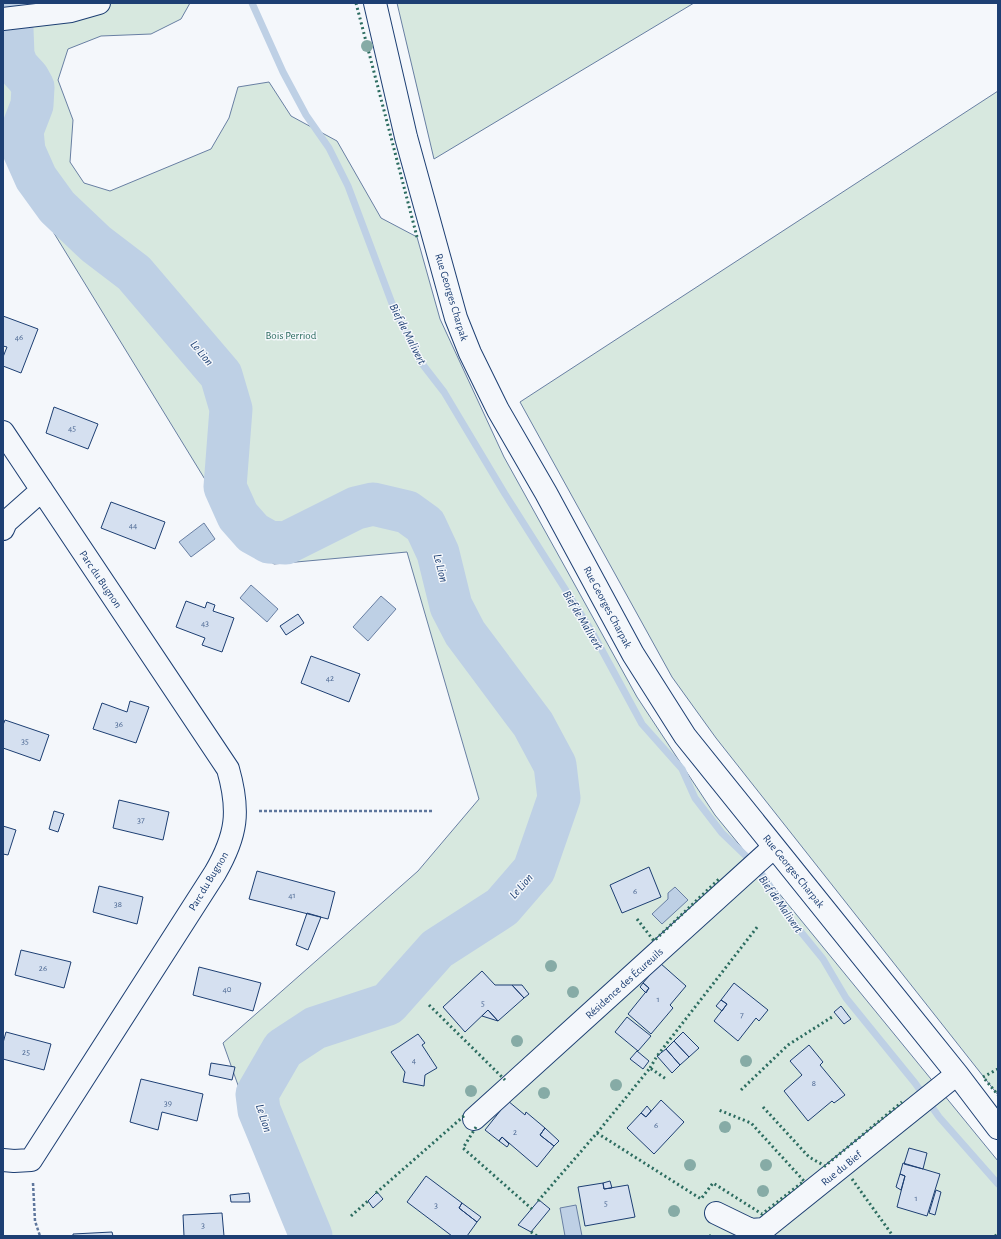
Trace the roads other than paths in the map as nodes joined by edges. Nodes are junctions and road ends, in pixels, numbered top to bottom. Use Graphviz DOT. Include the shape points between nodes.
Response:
graph roads {
  1 [pos="99,3"];
  2 [pos="375,3"];
  3 [pos="3,19"];
  4 [pos="3,432"];
  5 [pos="42,490"];
  6 [pos="3,529"];
  7 [pos="761,860"];
  8 [pos="957,1074"];
  9 [pos="474,1119"];
  10 [pos="998,1128"];
  11 [pos="3,1160"];
  12 [pos="716,1213"];
  1 -- 3 [label="street" via="71,11"];
  2 -- 7 [label="street, Rue Georges Charpak" via="406,137 436,248 456,318 470,353 498,410 633,654"];
  4 -- 5 [label="street, Parc du Bugnon"];
  5 -- 6 [label="street" via="6,522"];
  5 -- 11 [label="street, Parc du Bugnon" via="228,769 236,811 226,854 215,873 31,1160"];
  7 -- 8 [label="street, Rue Georges Charpak"];
  7 -- 9 [label="street, Résidence des Écureuils"];
  8 -- 10 [label="street, Rue Georges Charpak"];
  8 -- 12 [label="street, Rue du Bief" via="764,1229 751,1230"];
}
